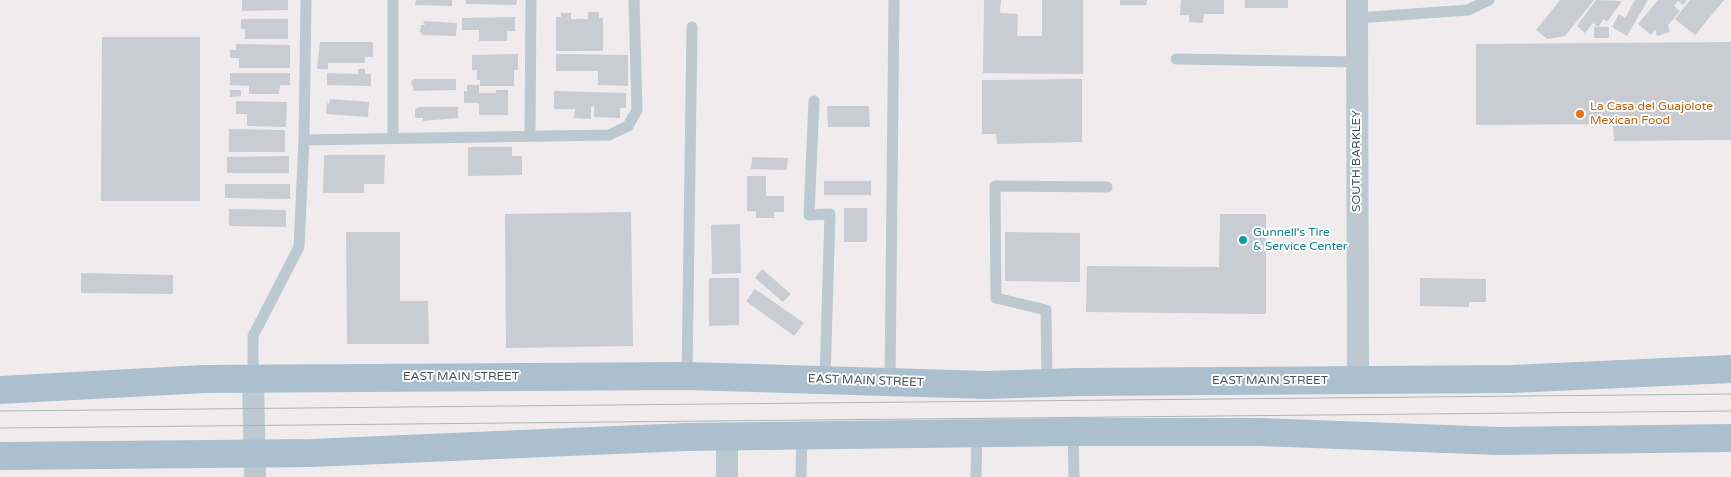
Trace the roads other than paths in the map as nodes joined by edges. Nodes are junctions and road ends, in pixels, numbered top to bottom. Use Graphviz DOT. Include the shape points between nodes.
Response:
graph roads {
  1 [pos="306,0"];
  2 [pos="393,0"];
  3 [pos="531,0"];
  4 [pos="634,0"];
  5 [pos="894,0"];
  6 [pos="1489,0"];
  7 [pos="1357,9"];
  8 [pos="692,27"];
  9 [pos="1176,59"];
  10 [pos="1356,62"];
  11 [pos="814,101"];
  12 [pos="530,136"];
  13 [pos="393,138"];
  14 [pos="304,140"];
  15 [pos="1107,187"];
  16 [pos="1731,368"];
  17 [pos="687,376"];
  18 [pos="253,378"];
  19 [pos="825,379"];
  20 [pos="1358,381"];
  21 [pos="890,382"];
  22 [pos="1047,383"];
  23 [pos="0,390"];
  24 [pos="1074,432"];
  25 [pos="977,433"];
  26 [pos="802,435"];
  27 [pos="727,437"];
  28 [pos="1731,438"];
  29 [pos="0,456"];
  30 [pos="255,465"];
  31 [pos="727,477"];
  32 [pos="801,477"];
  33 [pos="976,477"];
  34 [pos="1074,477"];
  1 -- 14 [label="lane"];
  2 -- 13 [label="lane"];
  3 -- 12 [label="lane"];
  4 -- 12 [label="lane" via="637,110 628,126 609,134"];
  5 -- 21 [label="lane"];
  6 -- 7 [label="lane" via="1468,10"];
  7 -- 10 [label="street, SOUTH BARKLEY"];
  8 -- 17 [label="lane"];
  9 -- 10 [label="lane"];
  10 -- 20 [label="street, SOUTH BARKLEY"];
  11 -- 19 [label="lane" via="809,215 830,214"];
  12 -- 13 [label="lane"];
  13 -- 14 [label="lane"];
  14 -- 18 [label="lane" via="299,247 253,336"];
  15 -- 22 [label="lane" via="995,186 996,298 1046,310"];
  16 -- 20 [label="main road, EAST MAIN STREET" via="1530,379"];
  17 -- 18 [label="main road, EAST MAIN STREET"];
  17 -- 19 [label="main road, EAST MAIN STREET"];
  18 -- 23 [label="main road, EAST MAIN STREET"];
  18 -- 30 [label="street"];
  19 -- 21 [label="main road, EAST MAIN STREET"];
  20 -- 22 [label="main road, EAST MAIN STREET"];
  21 -- 22 [label="main road, EAST MAIN STREET"];
  24 -- 25 [label="main road"];
  24 -- 28 [label="main road" via="1260,432 1499,441"];
  24 -- 34 [label="lane"];
  25 -- 26 [label="main road"];
  25 -- 33 [label="lane"];
  26 -- 27 [label="main road"];
  26 -- 32 [label="lane"];
  27 -- 30 [label="main road" via="571,440 311,453"];
  27 -- 31 [label="street"];
  29 -- 30 [label="main road"];
}
